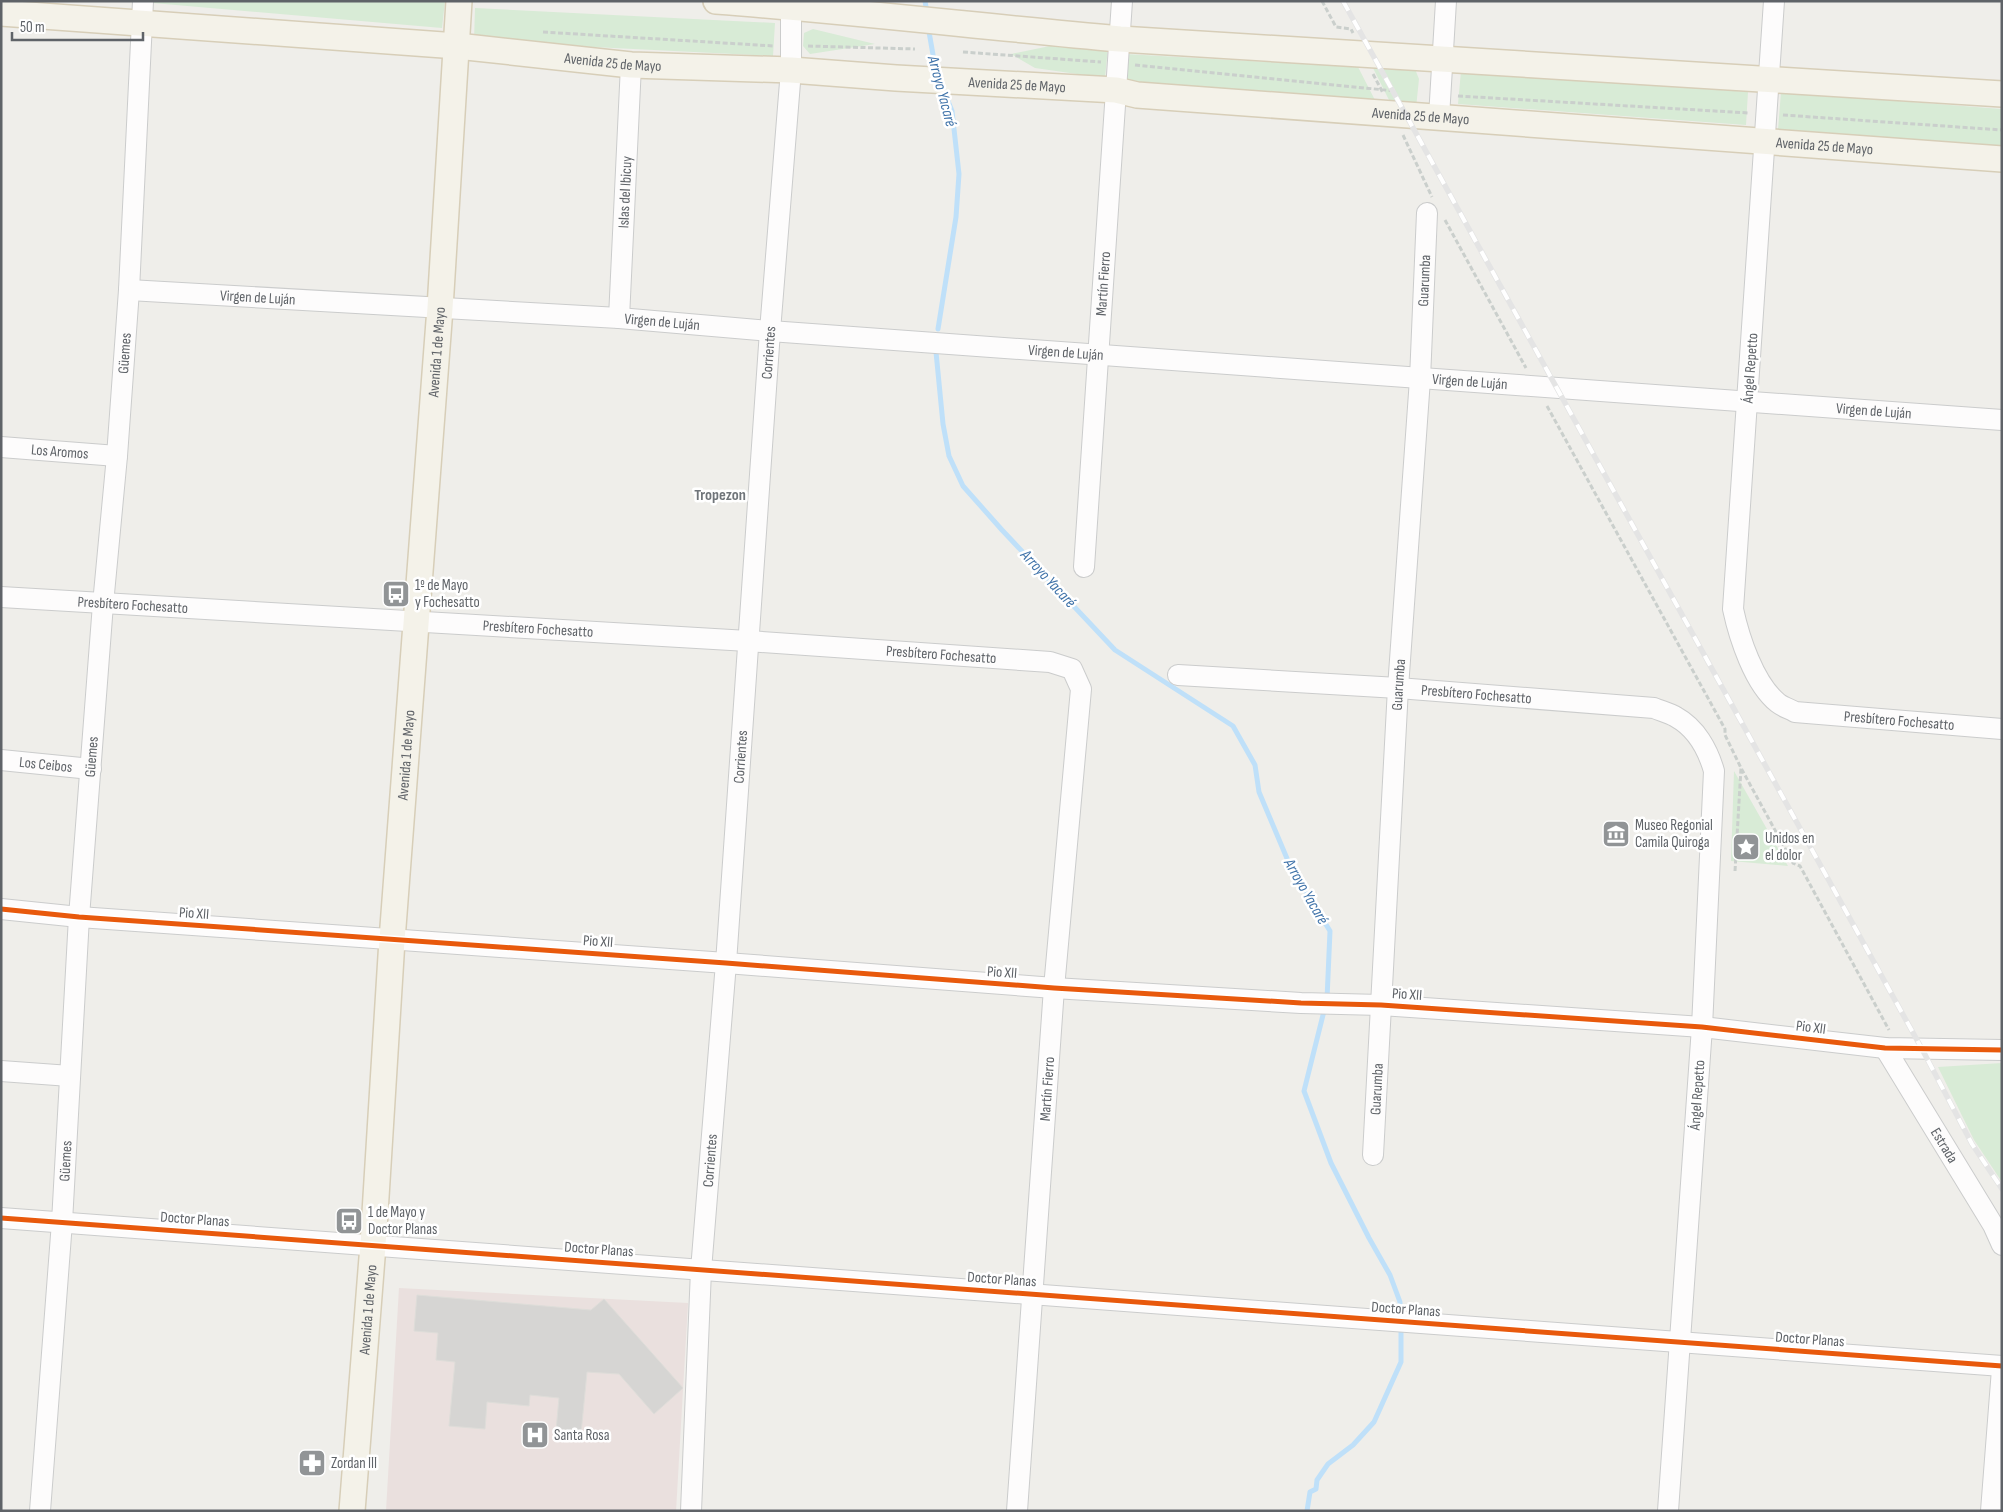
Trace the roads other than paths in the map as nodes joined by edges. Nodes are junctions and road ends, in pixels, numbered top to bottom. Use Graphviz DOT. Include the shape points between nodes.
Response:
graph roads {
  1 [pos="459,1"];
  2 [pos="716,1"];
  3 [pos="1122,1"];
  4 [pos="1446,1"];
  5 [pos="1774,1"];
  6 [pos="791,4"];
  7 [pos="142,13"];
  8 [pos="1,14"];
  9 [pos="1120,39"];
  10 [pos="457,46"];
  11 [pos="1442,59"];
  12 [pos="631,65"];
  13 [pos="791,70"];
  14 [pos="1769,79"];
  15 [pos="1116,90"];
  16 [pos="2002,94"];
  17 [pos="1440,106"];
  18 [pos="1765,141"];
  19 [pos="2002,158"];
  20 [pos="1435,210"];
  21 [pos="129,290"];
  22 [pos="440,308"];
  23 [pos="619,318"];
  24 [pos="770,332"];
  25 [pos="1098,355"];
  26 [pos="1420,378"];
  27 [pos="1748,402"];
  28 [pos="2002,420"];
  29 [pos="1,447"];
  30 [pos="117,456"];
  31 [pos="1084,567"];
  32 [pos="1,597"];
  33 [pos="102,604"];
  34 [pos="417,621"];
  35 [pos="748,641"];
  36 [pos="1072,669"];
  37 [pos="1178,674"];
  38 [pos="1398,688"];
  39 [pos="1654,708"];
  40 [pos="1795,712"];
  41 [pos="2002,729"];
  42 [pos="1,760"];
  43 [pos="90,769"];
  44 [pos="1,909"];
  45 [pos="79,917"];
  46 [pos="392,940"];
  47 [pos="726,963"];
  48 [pos="1054,988"];
  49 [pos="1381,1005"];
  50 [pos="1702,1027"];
  51 [pos="1891,1048"];
  52 [pos="2002,1050"];
  53 [pos="1,1070"];
  54 [pos="70,1076"];
  55 [pos="1373,1156"];
  56 [pos="1,1218"];
  57 [pos="62,1222"];
  58 [pos="373,1245"];
  59 [pos="2002,1245"];
  60 [pos="702,1270"];
  61 [pos="1032,1294"];
  62 [pos="1680,1342"];
  63 [pos="2002,1367"];
  64 [pos="40,1511"];
  65 [pos="352,1511"];
  66 [pos="690,1511"];
  67 [pos="1017,1511"];
  68 [pos="1668,1511"];
  69 [pos="1991,1511"];
  1 -- 10 [label="main road, Avenida 1 de Mayo"];
  2 -- 6 [label="main road"];
  3 -- 9 [label="street, Martín Fierro"];
  4 -- 11 [label="street"];
  5 -- 14 [label="street, Ángel Repetto"];
  6 -- 9 [label="main road"];
  6 -- 13 [label="street, Corrientes"];
  7 -- 8 [label="main road, Avenida 25 de Mayo"];
  7 -- 10 [label="main road, Avenida 25 de Mayo"];
  7 -- 21 [label="street, Güemes"];
  9 -- 11 [label="main road"];
  9 -- 15 [label="street, Martín Fierro"];
  10 -- 12 [label="main road, Avenida 25 de Mayo"];
  10 -- 22 [label="main road, Avenida 1 de Mayo"];
  11 -- 14 [label="main road"];
  11 -- 17 [label="street"];
  12 -- 13 [label="main road, Avenida 25 de Mayo"];
  12 -- 23 [label="street, Islas del Ibicuy"];
  13 -- 15 [label="main road, Avenida 25 de Mayo"];
  13 -- 24 [label="street, Corrientes"];
  14 -- 16 [label="main road"];
  14 -- 18 [label="street, Ángel Repetto"];
  15 -- 17 [label="main road, Avenida 25 de Mayo" via="1137,95 1394,115"];
  15 -- 25 [label="street, Martín Fierro"];
  17 -- 18 [label="main road, Avenida 25 de Mayo"];
  18 -- 19 [label="main road, Avenida 25 de Mayo"];
  18 -- 27 [label="street, Ángel Repetto"];
  20 -- 26 [label="street, Guarumba"];
  21 -- 22 [label="street, Virgen de Luján"];
  21 -- 30 [label="street, Güemes"];
  22 -- 23 [label="street, Virgen de Luján"];
  22 -- 34 [label="main road, Avenida 1 de Mayo"];
  23 -- 24 [label="street, Virgen de Luján"];
  24 -- 25 [label="street, Virgen de Luján"];
  24 -- 35 [label="street, Corrientes"];
  25 -- 26 [label="street, Virgen de Luján"];
  25 -- 31 [label="street, Martín Fierro"];
  26 -- 27 [label="street, Virgen de Luján"];
  26 -- 38 [label="street, Guarumba"];
  27 -- 28 [label="street, Virgen de Luján"];
  27 -- 40 [label="street, Ángel Repetto" via="1732,608 1740,640 1760,681 1778,702"];
  29 -- 30 [label="street, Los Aromos"];
  30 -- 33 [label="street, Güemes"];
  32 -- 33 [label="street, Presbítero Fochesatto"];
  33 -- 34 [label="street, Presbítero Fochesatto"];
  33 -- 43 [label="street, Güemes"];
  34 -- 35 [label="street, Presbítero Fochesatto"];
  34 -- 46 [label="main road, Avenida 1 de Mayo"];
  35 -- 36 [label="street, Presbítero Fochesatto" via="1050,662"];
  35 -- 47 [label="street, Corrientes"];
  36 -- 48 [label="street, Martín Fierro" via="1081,689"];
  37 -- 38 [label="street, Presbítero Fochesatto"];
  38 -- 39 [label="street, Presbítero Fochesatto"];
  38 -- 49 [label="street, Guarumba"];
  39 -- 50 [label="street, Ángel Repetto" via="1676,716 1692,731 1708,750 1714,771"];
  40 -- 41 [label="street, Presbítero Fochesatto"];
  42 -- 43 [label="street, Los Ceibos"];
  43 -- 45 [label="street, Güemes"];
  44 -- 45 [label="street, Pio XII"];
  45 -- 46 [label="street, Pio XII"];
  45 -- 54 [label="street, Güemes"];
  46 -- 47 [label="street, Pio XII"];
  46 -- 58 [label="main road, Avenida 1 de Mayo"];
  47 -- 48 [label="street, Pio XII"];
  47 -- 60 [label="street, Corrientes"];
  48 -- 49 [label="street, Pio XII" via="1301,1004"];
  48 -- 61 [label="street, Martín Fierro"];
  49 -- 50 [label="street, Pio XII"];
  49 -- 55 [label="street, Guarumba"];
  50 -- 51 [label="street, Pio XII"];
  50 -- 62 [label="street, Ángel Repetto"];
  51 -- 52 [label="street, Pio XII"];
  51 -- 59 [label="street, Estrada"];
  53 -- 54 [label="street"];
  54 -- 57 [label="street, Güemes"];
  56 -- 57 [label="street, Doctor Planas"];
  57 -- 58 [label="street, Doctor Planas"];
  57 -- 64 [label="street, Güemes"];
  58 -- 60 [label="street, Doctor Planas"];
  58 -- 65 [label="main road, Avenida 1 de Mayo"];
  60 -- 61 [label="street, Doctor Planas"];
  60 -- 66 [label="street, Corrientes"];
  61 -- 62 [label="street, Doctor Planas"];
  61 -- 67 [label="street, Martín Fierro"];
  62 -- 63 [label="street, Doctor Planas"];
  62 -- 68 [label="street, Ángel Repetto"];
  63 -- 69 [label="street"];
}
